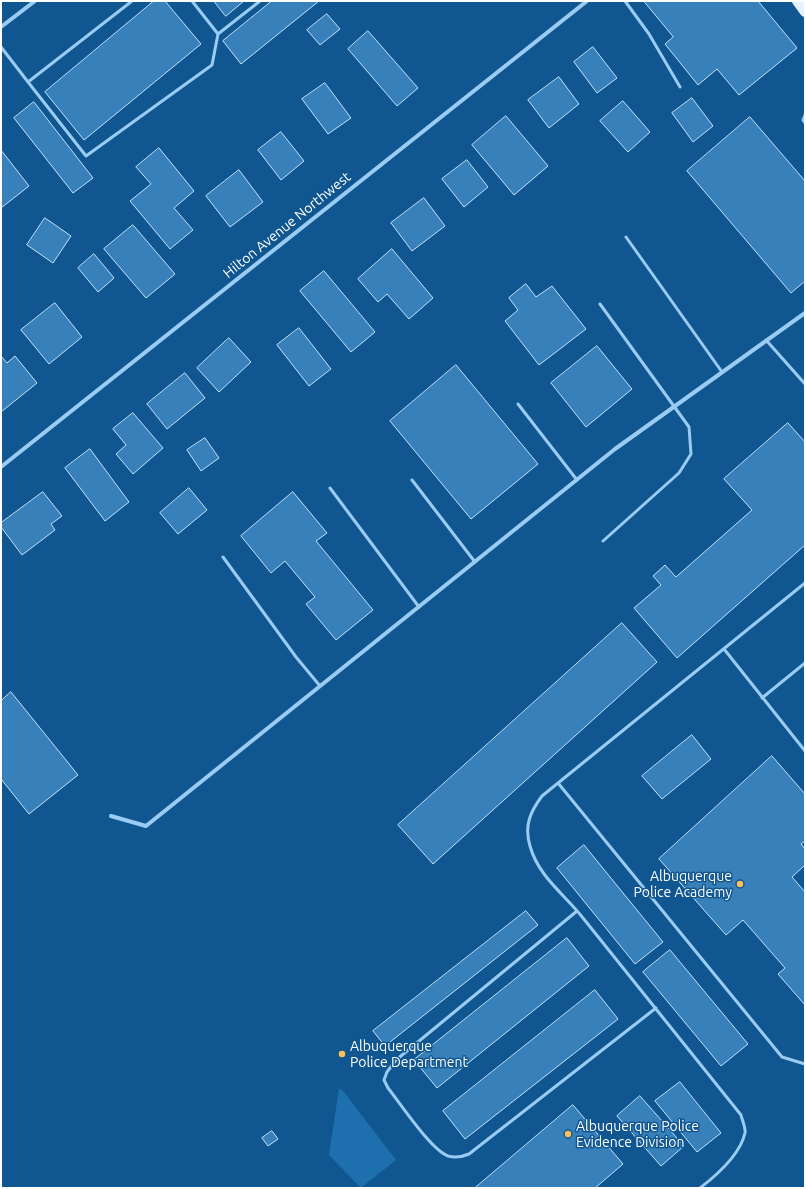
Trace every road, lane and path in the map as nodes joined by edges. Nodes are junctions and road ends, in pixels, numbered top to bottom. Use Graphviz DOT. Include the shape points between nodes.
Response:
graph roads {
  1 [pos="35,1"];
  2 [pos="132,1"];
  3 [pos="192,1"];
  4 [pos="260,1"];
  5 [pos="587,1"];
  6 [pos="625,1"];
  7 [pos="797,1"];
  8 [pos="805,12"];
  9 [pos="1,27"];
  10 [pos="218,34"];
  11 [pos="1,47"];
  12 [pos="28,82"];
  13 [pos="680,88"];
  14 [pos="805,115"];
  15 [pos="805,123"];
  16 [pos="626,237"];
  17 [pos="600,304"];
  18 [pos="805,313"];
  19 [pos="766,340"];
  20 [pos="722,372"];
  21 [pos="805,384"];
  22 [pos="518,404"];
  23 [pos="673,408"];
  24 [pos="1,467"];
  25 [pos="412,480"];
  26 [pos="577,480"];
  27 [pos="330,488"];
  28 [pos="603,541"];
  29 [pos="223,557"];
  30 [pos="475,562"];
  31 [pos="805,583"];
  32 [pos="419,607"];
  33 [pos="724,649"];
  34 [pos="805,663"];
  35 [pos="320,686"];
  36 [pos="762,698"];
  37 [pos="805,743"];
  38 [pos="801,746"];
  39 [pos="805,751"];
  40 [pos="558,783"];
  41 [pos="111,816"];
  42 [pos="577,911"];
  43 [pos="656,1008"];
  44 [pos="805,1064"];
  45 [pos="700,1188"];
  1 -- 9 [label="street"];
  2 -- 12 [label="lane"];
  3 -- 10 [label="lane"];
  4 -- 10 [label="lane"];
  5 -- 24 [label="street, Hilton Avenue Northwest"];
  6 -- 13 [label="lane" via="649,34"];
  7 -- 8 [label="main road"];
  10 -- 12 [label="lane" via="212,64 86,156"];
  11 -- 12 [label="lane"];
  14 -- 15 [label="lane" via="802,120"];
  16 -- 20 [label="lane"];
  17 -- 23 [label="lane"];
  18 -- 19 [label="street"];
  19 -- 20 [label="street"];
  19 -- 21 [label="lane"];
  20 -- 23 [label="street"];
  22 -- 26 [label="lane"];
  23 -- 26 [label="street"];
  23 -- 28 [label="lane" via="689,428 691,454 679,472"];
  25 -- 30 [label="lane"];
  26 -- 30 [label="street"];
  27 -- 32 [label="lane"];
  29 -- 35 [label="lane"];
  30 -- 32 [label="street"];
  31 -- 33 [label="lane"];
  32 -- 35 [label="street"];
  33 -- 36 [label="lane"];
  33 -- 40 [label="lane"];
  34 -- 36 [label="lane"];
  35 -- 41 [label="street" via="146,826"];
  36 -- 38 [label="lane"];
  37 -- 38 [label="lane"];
  38 -- 39 [label="lane"];
  40 -- 42 [label="lane" via="542,796 531,812 526,829 540,871"];
  40 -- 44 [label="lane" via="782,1057"];
  42 -- 43 [label="lane"];
  42 -- 43 [label="lane" via="396,1060 387,1072 384,1080 388,1088 429,1141 447,1156 459,1158 469,1154"];
  43 -- 45 [label="lane" via="741,1115 746,1131 730,1159"];
}
